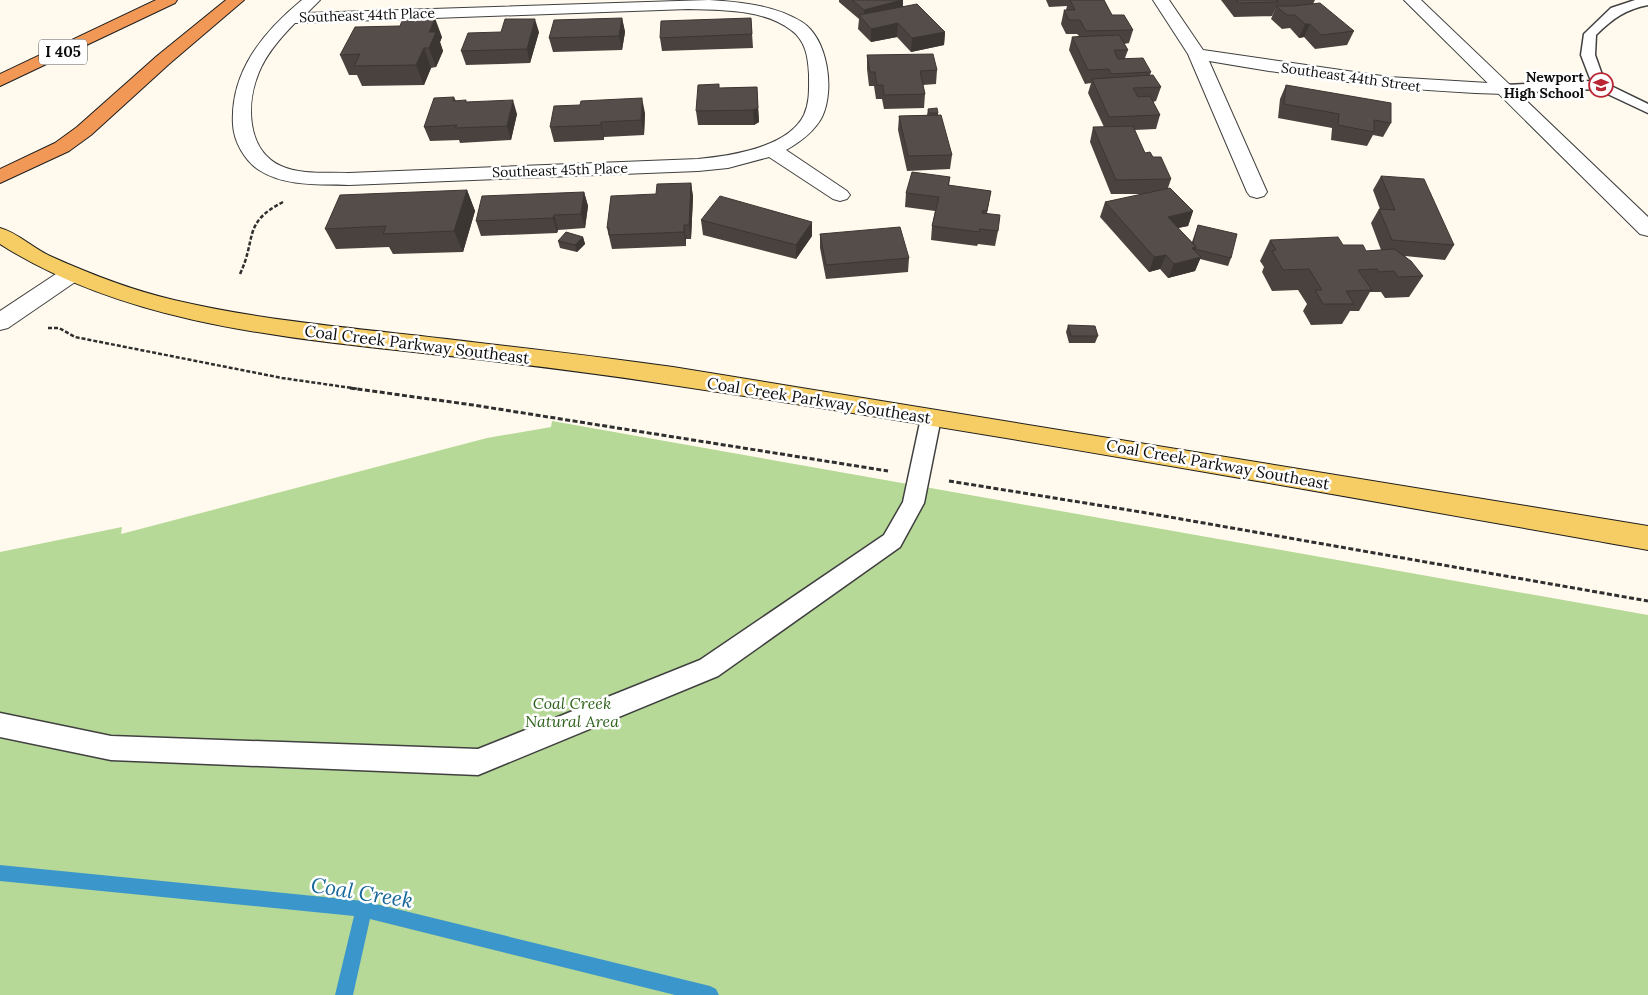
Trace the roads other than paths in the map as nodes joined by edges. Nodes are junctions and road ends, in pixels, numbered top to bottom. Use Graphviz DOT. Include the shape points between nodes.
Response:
graph roads {
  1 [pos="168,0"];
  2 [pos="236,0"];
  3 [pos="312,0"];
  4 [pos="1161,0"];
  5 [pos="1412,0"];
  6 [pos="1648,1"];
  7 [pos="290,18"];
  8 [pos="816,52"];
  9 [pos="1198,54"];
  10 [pos="0,81"];
  11 [pos="1599,85"];
  12 [pos="1505,89"];
  13 [pos="1648,109"];
  14 [pos="772,150"];
  15 [pos="0,177"];
  16 [pos="1257,192"];
  17 [pos="840,196"];
  18 [pos="1648,229"];
  19 [pos="0,236"];
  20 [pos="70,275"];
  21 [pos="0,322"];
  22 [pos="930,418"];
  23 [pos="1648,538"];
  24 [pos="0,725"];
  1 -- 10 [label="highway, I 405"];
  2 -- 15 [label="highway" via="84,131 62,147"];
  3 -- 7 [label="street"];
  4 -- 9 [label="street"];
  5 -- 12 [label="street"];
  6 -- 11 [label="lane" via="1613,11 1590,34 1588,55"];
  7 -- 8 [label="street, Southeast 44th Place" via="728,5 761,10 785,20 810,39"];
  7 -- 14 [label="street, Southeast 45th Place" via="265,46 252,67 240,111 244,138 253,152 266,166 287,175 349,178 698,165 728,162"];
  8 -- 14 [label="street, Southeast 45th Place" via="818,101 814,115 804,130"];
  9 -- 12 [label="street, Southeast 44th Street" via="1363,81"];
  9 -- 16 [label="street"];
  11 -- 12 [label="lane"];
  11 -- 13 [label="lane"];
  12 -- 18 [label="street"];
  14 -- 17 [label="street"];
  19 -- 20 [label="main road, Coal Creek Parkway Southeast"];
  20 -- 21 [label="street"];
  20 -- 22 [label="main road, Coal Creek Parkway Southeast" via="193,312 281,328 667,375"];
  22 -- 23 [label="main road, Coal Creek Parkway Southeast" via="1185,458"];
  22 -- 24 [label="lane" via="913,503 892,541 709,668 478,762 111,748"];
}
